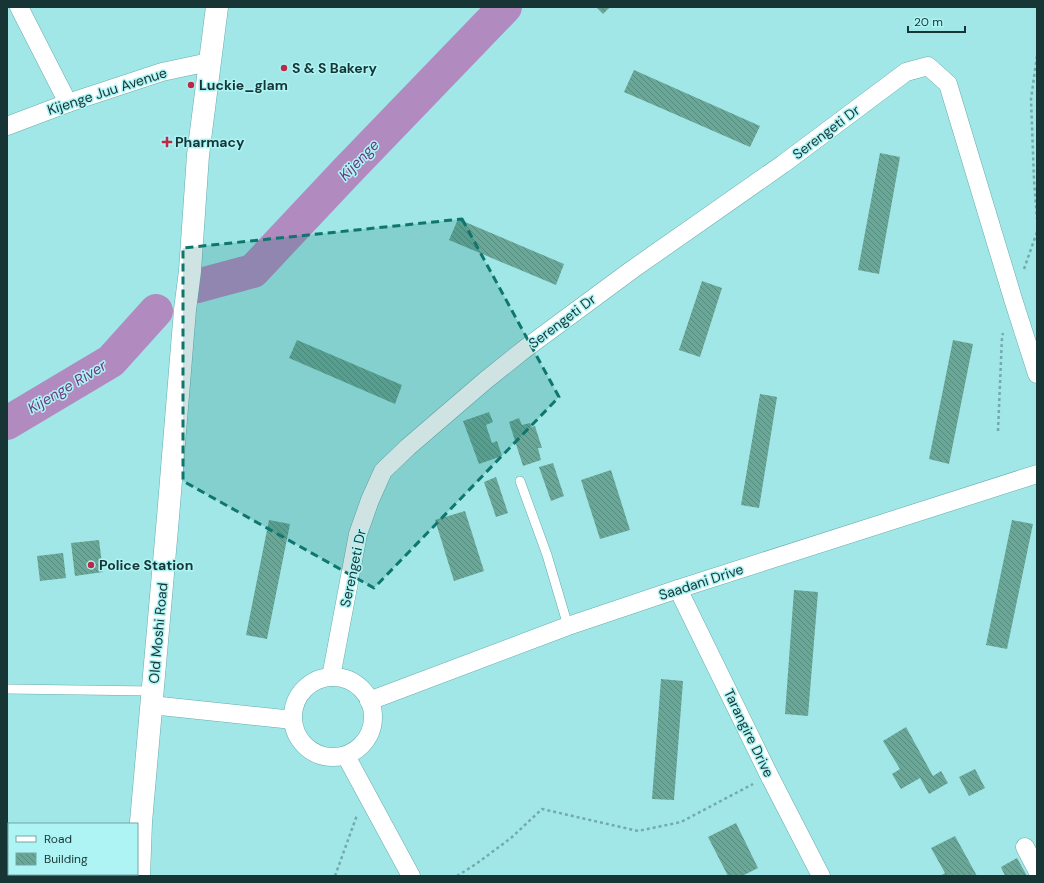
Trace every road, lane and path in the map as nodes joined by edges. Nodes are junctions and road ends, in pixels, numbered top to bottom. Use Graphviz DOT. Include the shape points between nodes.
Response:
graph roads {
  1 [pos="19,7"];
  2 [pos="217,7"];
  3 [pos="1037,56"];
  4 [pos="209,62"];
  5 [pos="68,103"];
  6 [pos="7,126"];
  7 [pos="1037,219"];
  8 [pos="1037,374"];
  9 [pos="1037,474"];
  10 [pos="520,481"];
  11 [pos="678,589"];
  12 [pos="568,626"];
  13 [pos="331,677"];
  14 [pos="7,690"];
  15 [pos="152,698"];
  16 [pos="369,701"];
  17 [pos="293,720"];
  18 [pos="346,756"];
  19 [pos="769,775"];
  20 [pos="366,790"];
  21 [pos="1025,847"];
  22 [pos="1037,870"];
  23 [pos="139,876"];
  24 [pos="335,876"];
  25 [pos="412,876"];
  26 [pos="457,876"];
  27 [pos="821,876"];
  1 -- 5 [label="street"];
  2 -- 4 [label="main road, Old Moshi Road"];
  3 -- 7 [label="path" via="1030,100"];
  4 -- 5 [label="street, Kijenge Juu Avenue" via="162,72"];
  4 -- 15 [label="main road, Old Moshi Road" via="198,155"];
  5 -- 6 [label="street, Kijenge Juu Avenue"];
  8 -- 13 [label="street, Serengeti Dr" via="948,84 928,66 906,72 783,164 620,278 526,348 383,471 358,534"];
  9 -- 11 [label="street, Saadani Drive"];
  10 -- 12 [label="lane" via="547,555"];
  11 -- 12 [label="street, Saadani Drive"];
  11 -- 19 [label="street, Tarangire Drive"];
  12 -- 16 [label="street, Saadani Drive"];
  13 -- 16 [label="street" via="343,678 354,683"];
  13 -- 17 [label="street" via="307,686 294,707"];
  14 -- 15 [label="lane"];
  15 -- 17 [label="street"];
  15 -- 23 [label="main road, Old Moshi Road"];
  16 -- 18 [label="street" via="373,714 372,727 358,749"];
  17 -- 18 [label="street" via="302,743 311,751 334,758"];
  18 -- 20 [label="street"];
  19 -- 26 [label="path" via="681,822 638,831 542,809 511,838"];
  19 -- 27 [label="street, Tarangire Drive"];
  20 -- 24 [label="path"];
  20 -- 25 [label="street"];
  21 -- 22 [label="street"];
}
